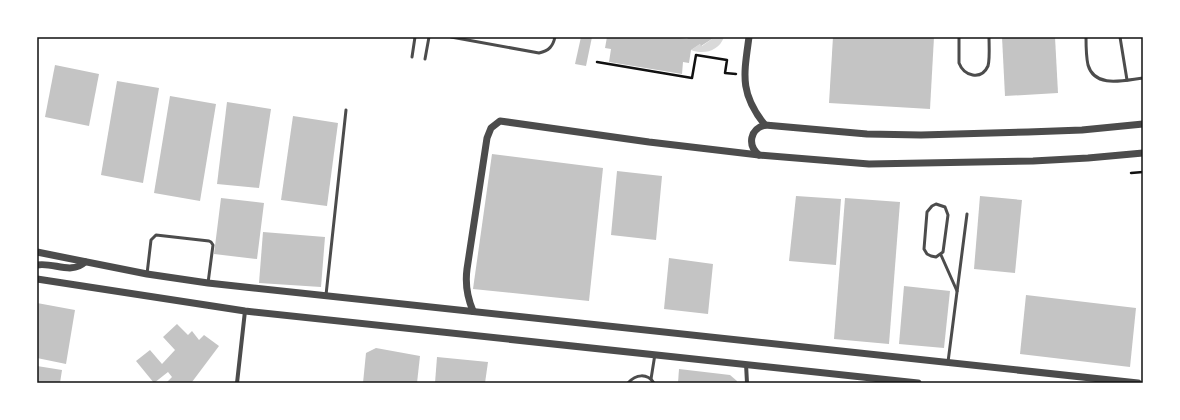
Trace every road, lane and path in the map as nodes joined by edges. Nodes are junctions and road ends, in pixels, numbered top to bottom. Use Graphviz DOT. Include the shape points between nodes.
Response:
graph roads {
  1 [pos="415,37"];
  2 [pos="429,37"];
  3 [pos="451,37"];
  4 [pos="555,37"];
  5 [pos="748,37"];
  6 [pos="959,37"];
  7 [pos="989,37"];
  8 [pos="1086,37"];
  9 [pos="1120,37"];
  10 [pos="412,57"];
  11 [pos="425,59"];
  12 [pos="597,62"];
  13 [pos="744,76"];
  14 [pos="1143,78"];
  15 [pos="1127,80"];
  16 [pos="346,110"];
  17 [pos="1143,124"];
  18 [pos="765,125"];
  19 [pos="1143,154"];
  20 [pos="759,155"];
  21 [pos="1143,172"];
  22 [pos="1131,173"];
  23 [pos="967,214"];
  24 [pos="37,252"];
  25 [pos="941,255"];
  26 [pos="85,262"];
  27 [pos="37,265"];
  28 [pos="147,274"];
  29 [pos="37,279"];
  30 [pos="208,283"];
  31 [pos="957,292"];
  32 [pos="326,296"];
  33 [pos="245,311"];
  34 [pos="472,311"];
  35 [pos="655,354"];
  36 [pos="948,362"];
  37 [pos="746,364"];
  38 [pos="651,379"];
  39 [pos="881,381"];
  40 [pos="237,383"];
  41 [pos="628,383"];
  42 [pos="654,383"];
  43 [pos="747,383"];
  44 [pos="918,383"];
  45 [pos="1138,383"];
  1 -- 10 [label="lane"];
  2 -- 11 [label="lane"];
  3 -- 4 [label="lane" via="540,53 550,48"];
  5 -- 13 [label="street"];
  6 -- 7 [label="lane" via="960,67 966,73 974,75 982,73 988,66"];
  8 -- 15 [label="lane" via="1087,61 1094,75 1108,81"];
  9 -- 15 [label="lane"];
  12 -- 13 [label="path" via="692,78 696,55 727,60 725,73"];
  13 -- 18 [label="street" via="750,102"];
  14 -- 15 [label="lane"];
  16 -- 32 [label="lane"];
  17 -- 18 [label="street" via="1082,130 921,135 867,134"];
  18 -- 20 [label="street" via="756,129 751,138 752,148"];
  19 -- 20 [label="street" via="1041,160 869,164"];
  20 -- 34 [label="street" via="500,121 491,128 487,138 467,269 467,295"];
  21 -- 22 [label="path"];
  23 -- 31 [label="lane"];
  24 -- 26 [label="street"];
  25 -- 25 [label="lane" via="948,215 945,207 936,204 927,212 924,249 931,256"];
  25 -- 31 [label="lane"];
  26 -- 27 [label="street" via="75,269"];
  26 -- 28 [label="street"];
  28 -- 30 [label="street"];
  28 -- 30 [label="lane" via="151,240 156,235 209,241 213,245"];
  29 -- 33 [label="street"];
  30 -- 32 [label="street"];
  31 -- 36 [label="lane"];
  32 -- 34 [label="street"];
  33 -- 35 [label="street"];
  33 -- 40 [label="street"];
  34 -- 36 [label="street"];
  35 -- 37 [label="street"];
  35 -- 38 [label="lane"];
  36 -- 45 [label="street"];
  37 -- 39 [label="street"];
  37 -- 43 [label="street"];
  38 -- 41 [label="lane" via="641,375"];
  38 -- 42 [label="lane"];
  39 -- 44 [label="street"];
}
